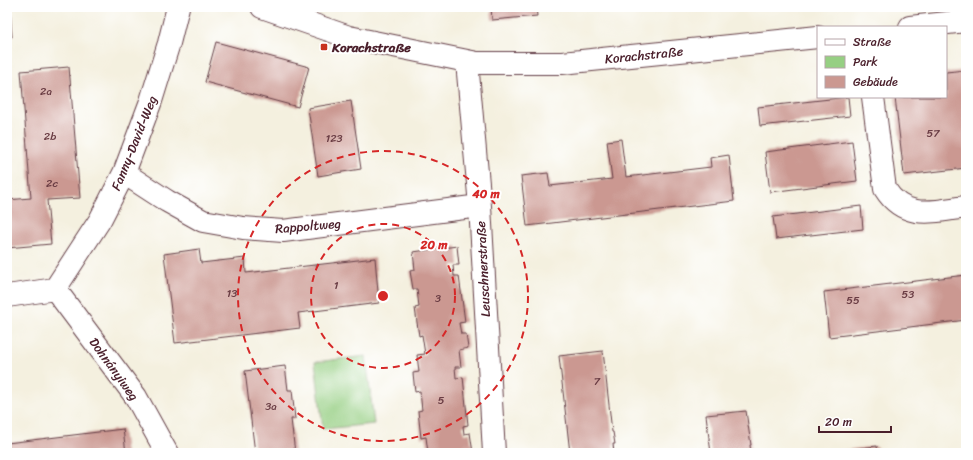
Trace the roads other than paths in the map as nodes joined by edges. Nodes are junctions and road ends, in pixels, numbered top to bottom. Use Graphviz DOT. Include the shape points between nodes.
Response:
graph roads {
  1 [pos="178,7"];
  2 [pos="262,7"];
  3 [pos="966,21"];
  4 [pos="919,26"];
  5 [pos="817,37"];
  6 [pos="467,62"];
  7 [pos="873,98"];
  8 [pos="124,174"];
  9 [pos="480,206"];
  10 [pos="966,207"];
  11 [pos="56,289"];
  12 [pos="7,296"];
  13 [pos="167,453"];
  14 [pos="494,453"];
  1 -- 8 [label="street, Fanny-David-Weg" via="151,101"];
  2 -- 6 [label="street, Korachstraße" via="349,37"];
  3 -- 4 [label="street"];
  5 -- 6 [label="street, Korachstraße" via="562,63"];
  6 -- 9 [label="street, Leuschnerstraße"];
  7 -- 10 [label="street" via="885,189 892,199 901,207 923,212"];
  8 -- 9 [label="street, Rappoltweg" via="203,221 243,228 283,231"];
  8 -- 11 [label="street, Fanny-David-Weg" via="100,220"];
  9 -- 14 [label="street, Leuschnerstraße"];
  11 -- 12 [label="street"];
  11 -- 13 [label="street, Dohnányiweg" via="136,397"];
}
